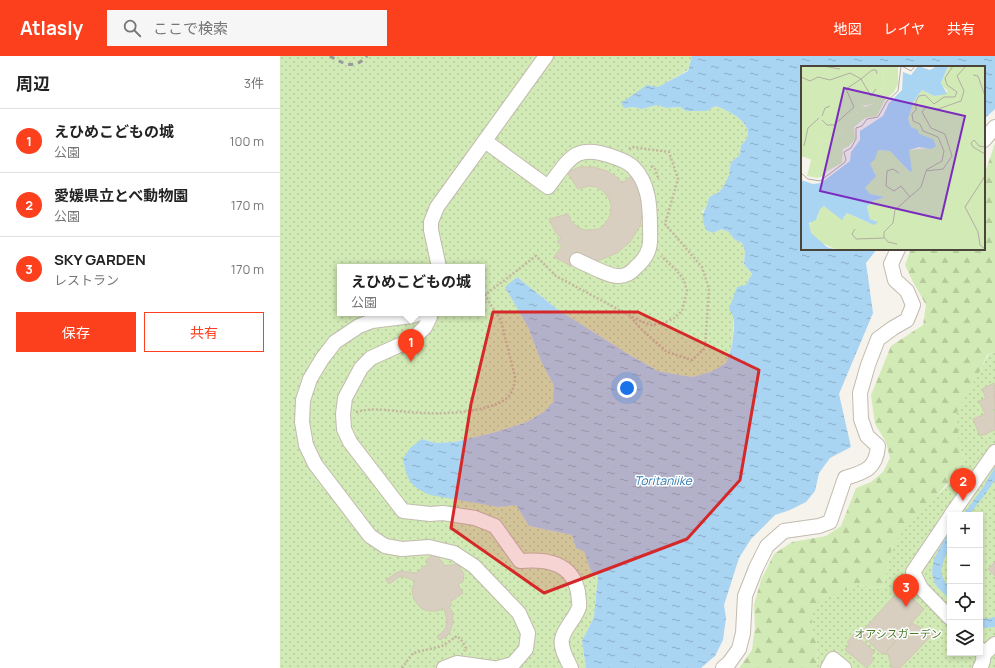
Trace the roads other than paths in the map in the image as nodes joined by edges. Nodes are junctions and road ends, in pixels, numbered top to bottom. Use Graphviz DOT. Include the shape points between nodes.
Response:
graph roads {
  1 [pos="546,56"];
  2 [pos="995,127"];
  3 [pos="985,139"];
  4 [pos="485,141"];
  5 [pos="898,250"];
  6 [pos="576,260"];
  7 [pos="438,264"];
  8 [pos="412,316"];
  9 [pos="430,316"];
  10 [pos="995,452"];
  11 [pos="954,512"];
  12 [pos="947,522"];
  13 [pos="947,615"];
  14 [pos="995,644"];
  15 [pos="981,657"];
  16 [pos="450,666"];
  17 [pos="493,668"];
  18 [pos="498,668"];
  19 [pos="571,668"];
  20 [pos="723,668"];
  21 [pos="828,668"];
  22 [pos="844,668"];
  1 -- 4 [label="lane"];
  2 -- 3 [label="lane"];
  4 -- 6 [label="lane" via="548,187 569,160 584,152 592,151 626,162 633,167 649,196 648,250 638,266 631,272 618,276"];
  4 -- 7 [label="lane" via="437,207 431,230"];
  5 -- 20 [label="lane" via="891,264 895,280 907,291 913,305 907,320 878,339 860,393 861,419 867,436 878,446 877,457 870,468 845,478 830,522 784,531 767,546 745,596 743,633 739,649"];
  8 -- 18 [label="lane" via="372,321 359,326 335,342 310,379 303,400 302,422 306,445 315,464 370,536 385,546 402,549 429,547 454,553 474,566 519,613 528,633 526,649 512,664"];
  9 -- 19 [label="lane" via="425,327 413,339 371,358 361,368 345,398 344,428 350,442 403,511 475,518 495,526 520,561 549,561 569,572 576,582 579,606 562,638 562,648"];
  10 -- 11 [label="lane"];
  12 -- 13 [label="lane" via="913,572 921,588"];
  14 -- 15 [label="lane"];
  16 -- 17 [label="lane"];
  21 -- 22 [label="lane" via="833,659"];
}
